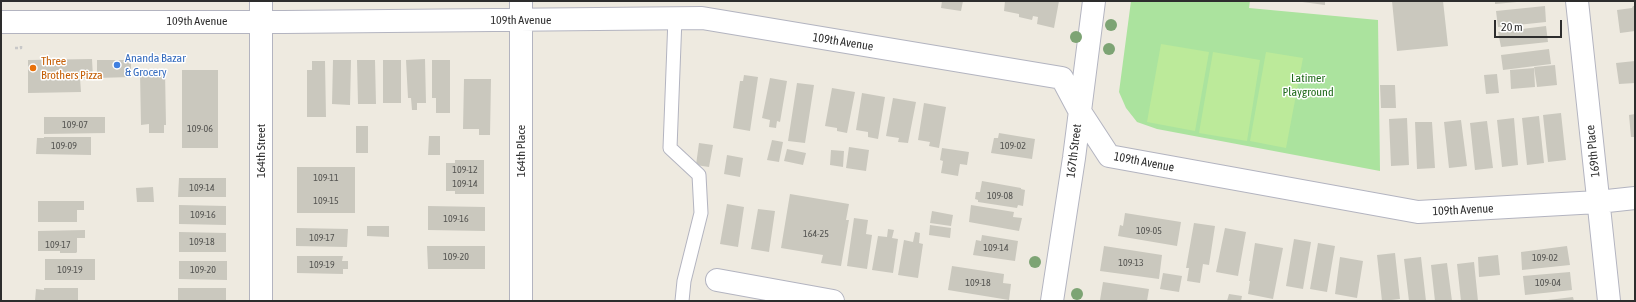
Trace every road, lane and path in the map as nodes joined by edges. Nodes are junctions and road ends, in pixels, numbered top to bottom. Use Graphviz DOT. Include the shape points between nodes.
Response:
graph roads {
  1 [pos="1094,1"];
  2 [pos="1577,1"];
  3 [pos="261,11"];
  4 [pos="520,11"];
  5 [pos="675,18"];
  6 [pos="1,22"];
  7 [pos="15,48"];
  8 [pos="21,48"];
  9 [pos="1079,110"];
  10 [pos="1635,198"];
  11 [pos="1598,202"];
  12 [pos="717,280"];
  13 [pos="262,301"];
  14 [pos="521,301"];
  15 [pos="682,301"];
  16 [pos="833,301"];
  17 [pos="1052,301"];
  18 [pos="1609,301"];
  1 -- 9 [label="street, 167th Street"];
  2 -- 11 [label="street, 169th Place"];
  3 -- 4 [label="street, 109th Avenue"];
  3 -- 6 [label="street, 109th Avenue"];
  3 -- 13 [label="street, 164th Street"];
  4 -- 5 [label="street, 109th Avenue"];
  4 -- 14 [label="street, 164th Place"];
  5 -- 9 [label="street, 109th Avenue" via="702,18 1062,78"];
  5 -- 15 [label="lane" via="670,148 699,175 701,213 684,281"];
  7 -- 8 [label="path"];
  9 -- 11 [label="street, 109th Avenue" via="1109,156 1418,212"];
  9 -- 17 [label="street, 167th Street"];
  10 -- 11 [label="street, 109th Avenue"];
  11 -- 18 [label="street, 169th Place"];
  12 -- 16 [label="street"];
}
